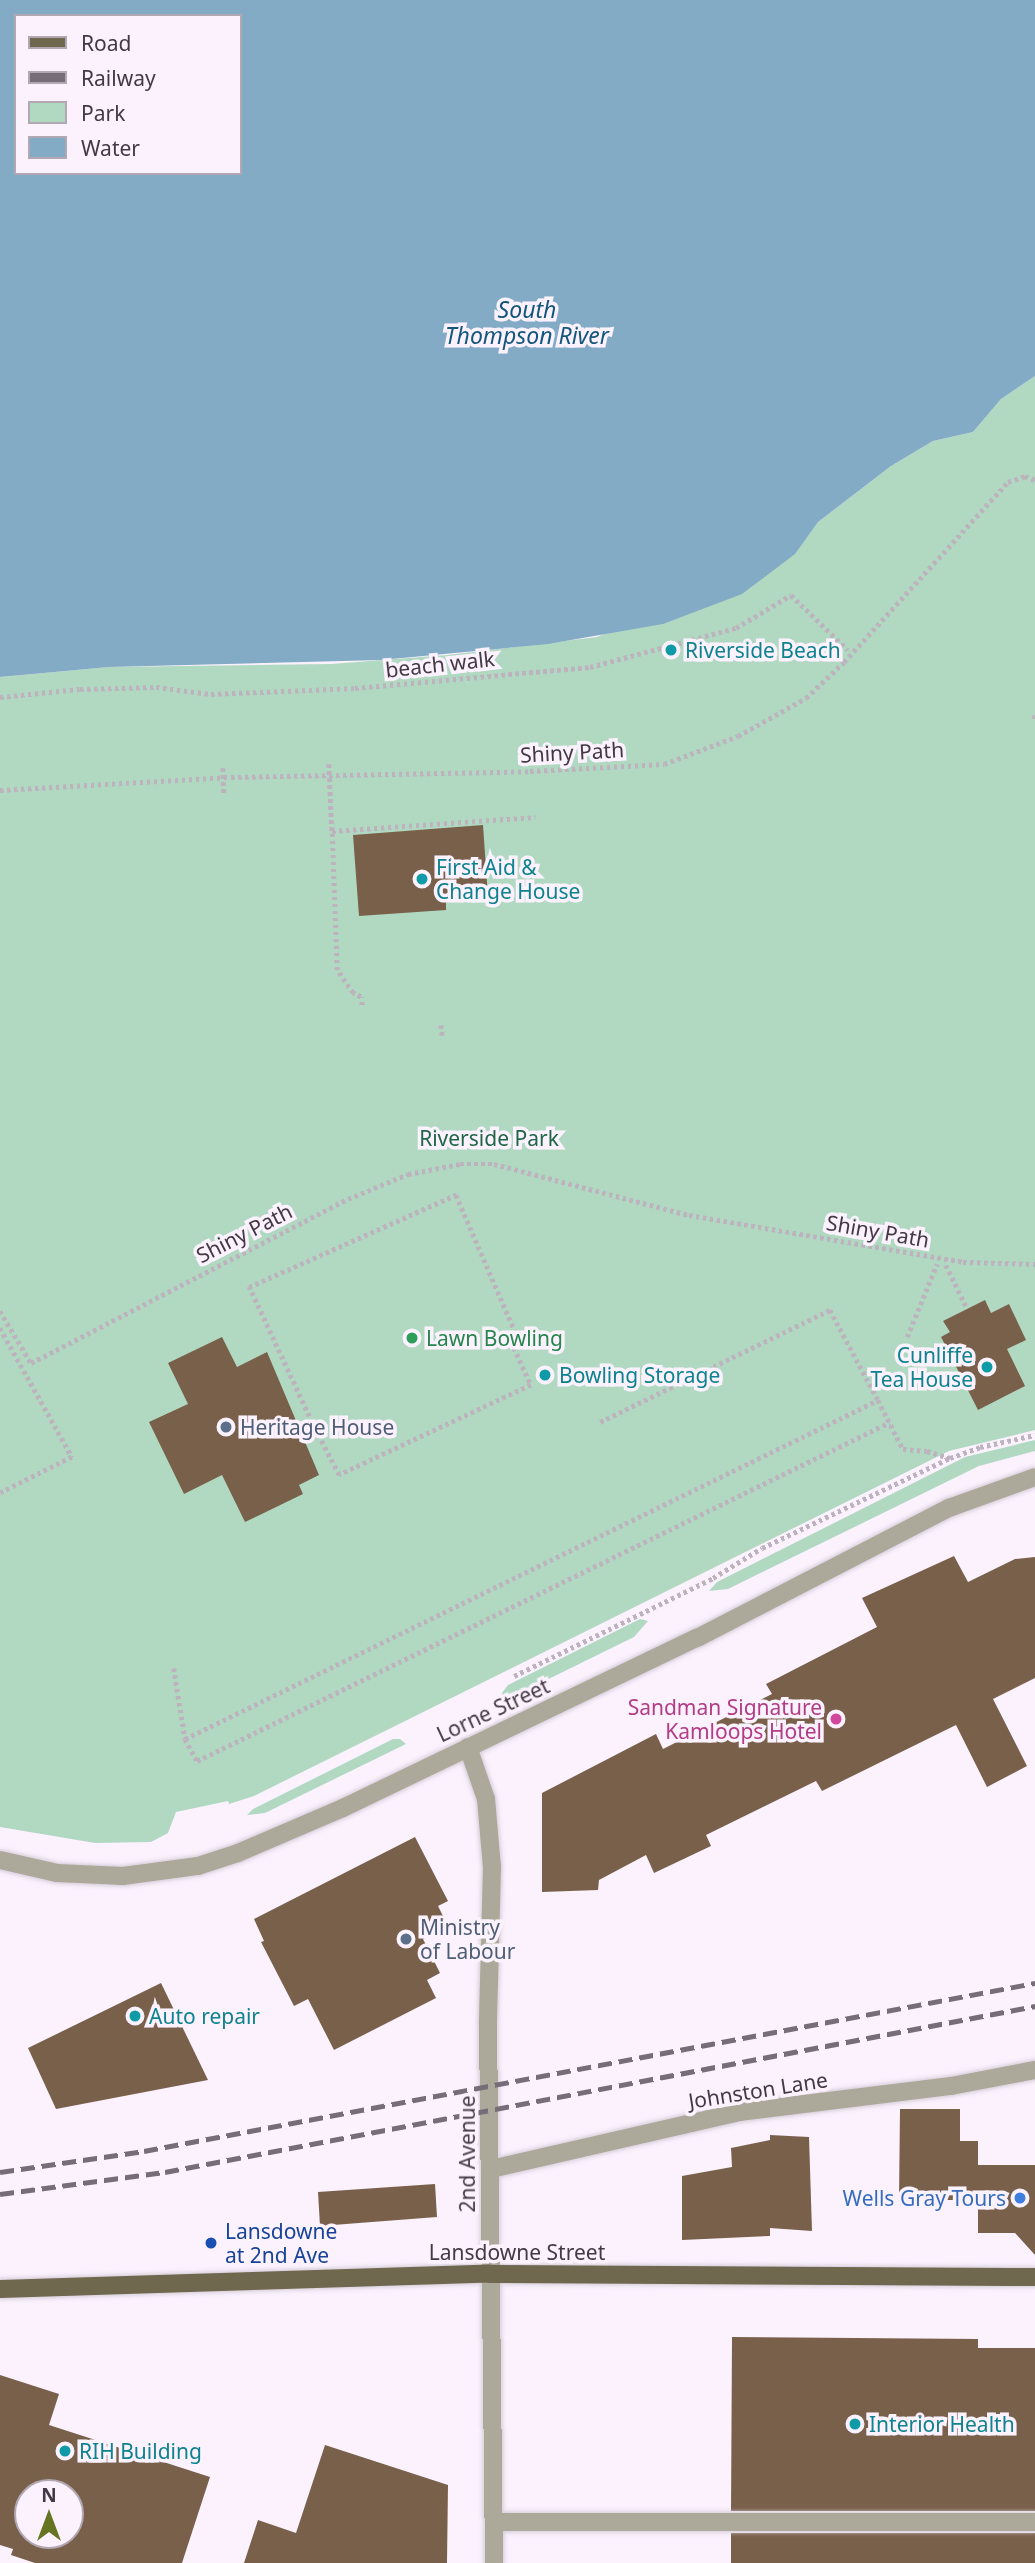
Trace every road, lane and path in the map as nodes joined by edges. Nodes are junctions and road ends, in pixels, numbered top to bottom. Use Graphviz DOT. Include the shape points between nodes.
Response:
graph roads {
  1 [pos="1035,480"];
  2 [pos="848,650"];
  3 [pos="0,697"];
  4 [pos="329,764"];
  5 [pos="223,768"];
  6 [pos="329,775"];
  7 [pos="224,778"];
  8 [pos="0,790"];
  9 [pos="224,794"];
  10 [pos="536,817"];
  11 [pos="332,831"];
  12 [pos="362,1005"];
  13 [pos="442,1025"];
  14 [pos="443,1039"];
  15 [pos="937,1264"];
  16 [pos="1035,1264"];
  17 [pos="946,1265"];
  18 [pos="967,1308"];
  19 [pos="0,1311"];
  20 [pos="0,1328"];
  21 [pos="907,1337"];
  22 [pos="878,1400"];
  23 [pos="600,1422"];
  24 [pos="890,1422"];
  25 [pos="315,1429"];
  26 [pos="302,1432"];
  27 [pos="1035,1435"];
  28 [pos="950,1458"];
  29 [pos="1035,1477"];
  30 [pos="1035,1487"];
  31 [pos="0,1493"];
  32 [pos="981,1494"];
  33 [pos="174,1668"];
  34 [pos="514,1676"];
  35 [pos="186,1739"];
  36 [pos="468,1748"];
  37 [pos="0,1860"];
  38 [pos="1035,2070"];
  39 [pos="491,2169"];
  40 [pos="490,2274"];
  41 [pos="1035,2277"];
  42 [pos="0,2289"];
  43 [pos="494,2522"];
  44 [pos="1035,2522"];
  45 [pos="494,2563"];
  1 -- 6 [label="path, Shiny Path" via="1025,476 1008,482 806,698 712,748 664,764"];
  2 -- 3 [label="path, beach walk" via="791,595 736,628 590,667 355,688 211,694 156,687"];
  4 -- 6 [label="path"];
  5 -- 7 [label="path"];
  6 -- 7 [label="path, Shiny Path"];
  6 -- 11 [label="path"];
  7 -- 8 [label="path, Shiny Path"];
  7 -- 9 [label="path"];
  10 -- 11 [label="path"];
  11 -- 12 [label="path" via="337,970 361,997"];
  13 -- 14 [label="path"];
  15 -- 21 [label="path"];
  16 -- 19 [label="path, Shiny Path" via="963,1262 690,1215 494,1164 460,1164 418,1171 348,1199 31,1363"];
  17 -- 18 [label="path"];
  20 -- 31 [label="path" via="72,1457"];
  22 -- 23 [label="path" via="830,1310"];
  22 -- 24 [label="path"];
  22 -- 35 [label="path"];
  24 -- 28 [label="path" via="903,1449"];
  24 -- 35 [label="path" via="197,1761"];
  25 -- 25 [label="path" via="249,1287 456,1195 518,1338 511,1342 531,1385 339,1475"];
  25 -- 26 [label="path"];
  27 -- 28 [label="path"];
  28 -- 34 [label="path" via="762,1548 713,1578"];
  29 -- 32 [label="street, Lorne Street"];
  30 -- 32 [label="street, Lorne Street"];
  32 -- 36 [label="street, Lorne Street"];
  33 -- 35 [label="path"];
  36 -- 37 [label="street, Lorne Street" via="283,1835 198,1866 102,1876 57,1873"];
  36 -- 39 [label="street, 2nd Avenue" via="491,1828"];
  38 -- 39 [label="street, Johnston Lane" via="951,2086 739,2112"];
  39 -- 40 [label="street, 2nd Avenue"];
  40 -- 41 [label="main road, Lansdowne Street"];
  40 -- 42 [label="main road, Lansdowne Street"];
  40 -- 43 [label="street, 2nd Avenue"];
  43 -- 44 [label="street"];
  43 -- 45 [label="street, 2nd Avenue"];
}
